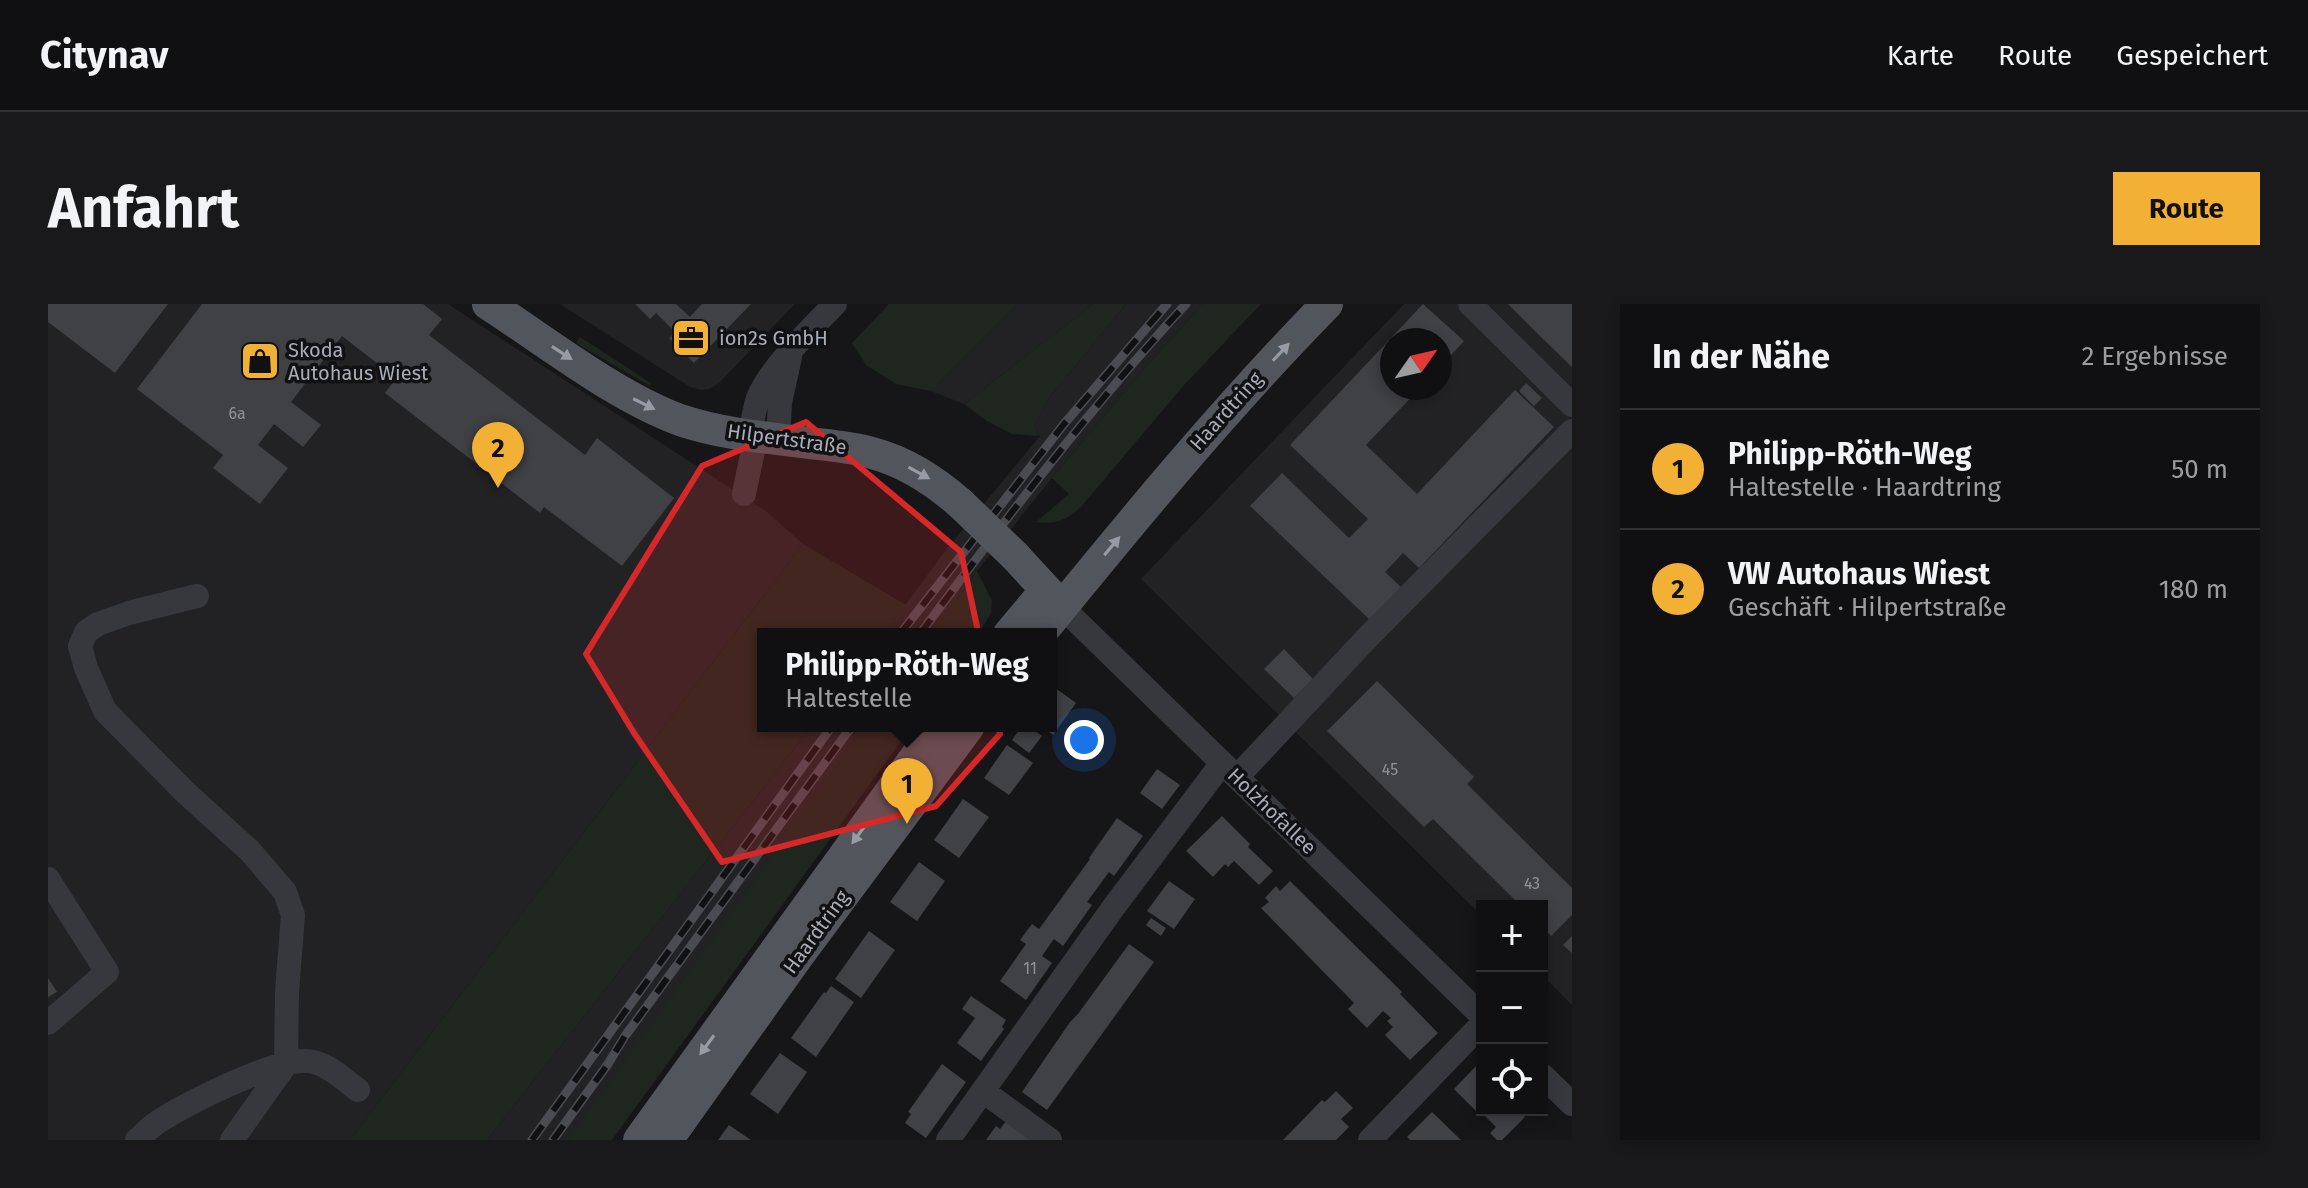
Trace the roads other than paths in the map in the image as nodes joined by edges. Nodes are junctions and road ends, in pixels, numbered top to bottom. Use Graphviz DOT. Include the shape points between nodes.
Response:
graph roads {
  1 [pos="488,304"];
  2 [pos="835,304"];
  3 [pos="1327,304"];
  4 [pos="1470,304"];
  5 [pos="1572,405"];
  6 [pos="1572,431"];
  7 [pos="761,437"];
  8 [pos="744,494"];
  9 [pos="197,596"];
  10 [pos="1054,598"];
  11 [pos="1016,628"];
  12 [pos="1042,628"];
  13 [pos="934,732"];
  14 [pos="965,732"];
  15 [pos="1230,770"];
  16 [pos="48,879"];
  17 [pos="1476,1010"];
  18 [pos="48,1023"];
  19 [pos="1476,1030"];
  20 [pos="286,1064"];
  21 [pos="1548,1081"];
  22 [pos="358,1090"];
  23 [pos="983,1091"];
  24 [pos="1572,1104"];
  25 [pos="137,1140"];
  26 [pos="232,1140"];
  27 [pos="639,1140"];
  28 [pos="667,1140"];
  29 [pos="948,1140"];
  30 [pos="1050,1140"];
  31 [pos="1370,1140"];
  1 -- 7 [label="main road, Hilpertstraße, one-way" via="633,398 691,423"];
  2 -- 7 [label="street" via="792,351 780,403"];
  10 -- 3 [label="main road, Haardtring, one-way"];
  4 -- 5 [label="street"];
  6 -- 15 [label="street"];
  7 -- 8 [label="street"];
  7 -- 10 [label="main road, Hilpertstraße, one-way, bridge" via="872,452 913,468 961,504"];
  9 -- 20 [label="street" via="98,624 86,632 80,646 105,711 250,851 285,892 293,915"];
  10 -- 11 [label="main road, Haardtring"];
  10 -- 12 [label="main road, Haardtring"];
  10 -- 15 [label="street, Holzhofallee"];
  13 -- 27 [label="main road, Haardtring, one-way"];
  14 -- 28 [label="main road, Haardtring"];
  15 -- 17 [label="street, Holzhofallee"];
  15 -- 23 [label="street" via="1113,908"];
  16 -- 18 [label="street" via="107,972"];
  19 -- 31 [label="street"];
  20 -- 22 [label="street" via="321,1063"];
  20 -- 25 [label="street" via="237,1081 159,1121"];
  20 -- 26 [label="street"];
  21 -- 24 [label="street"];
  23 -- 29 [label="street"];
  23 -- 30 [label="street"];
}
